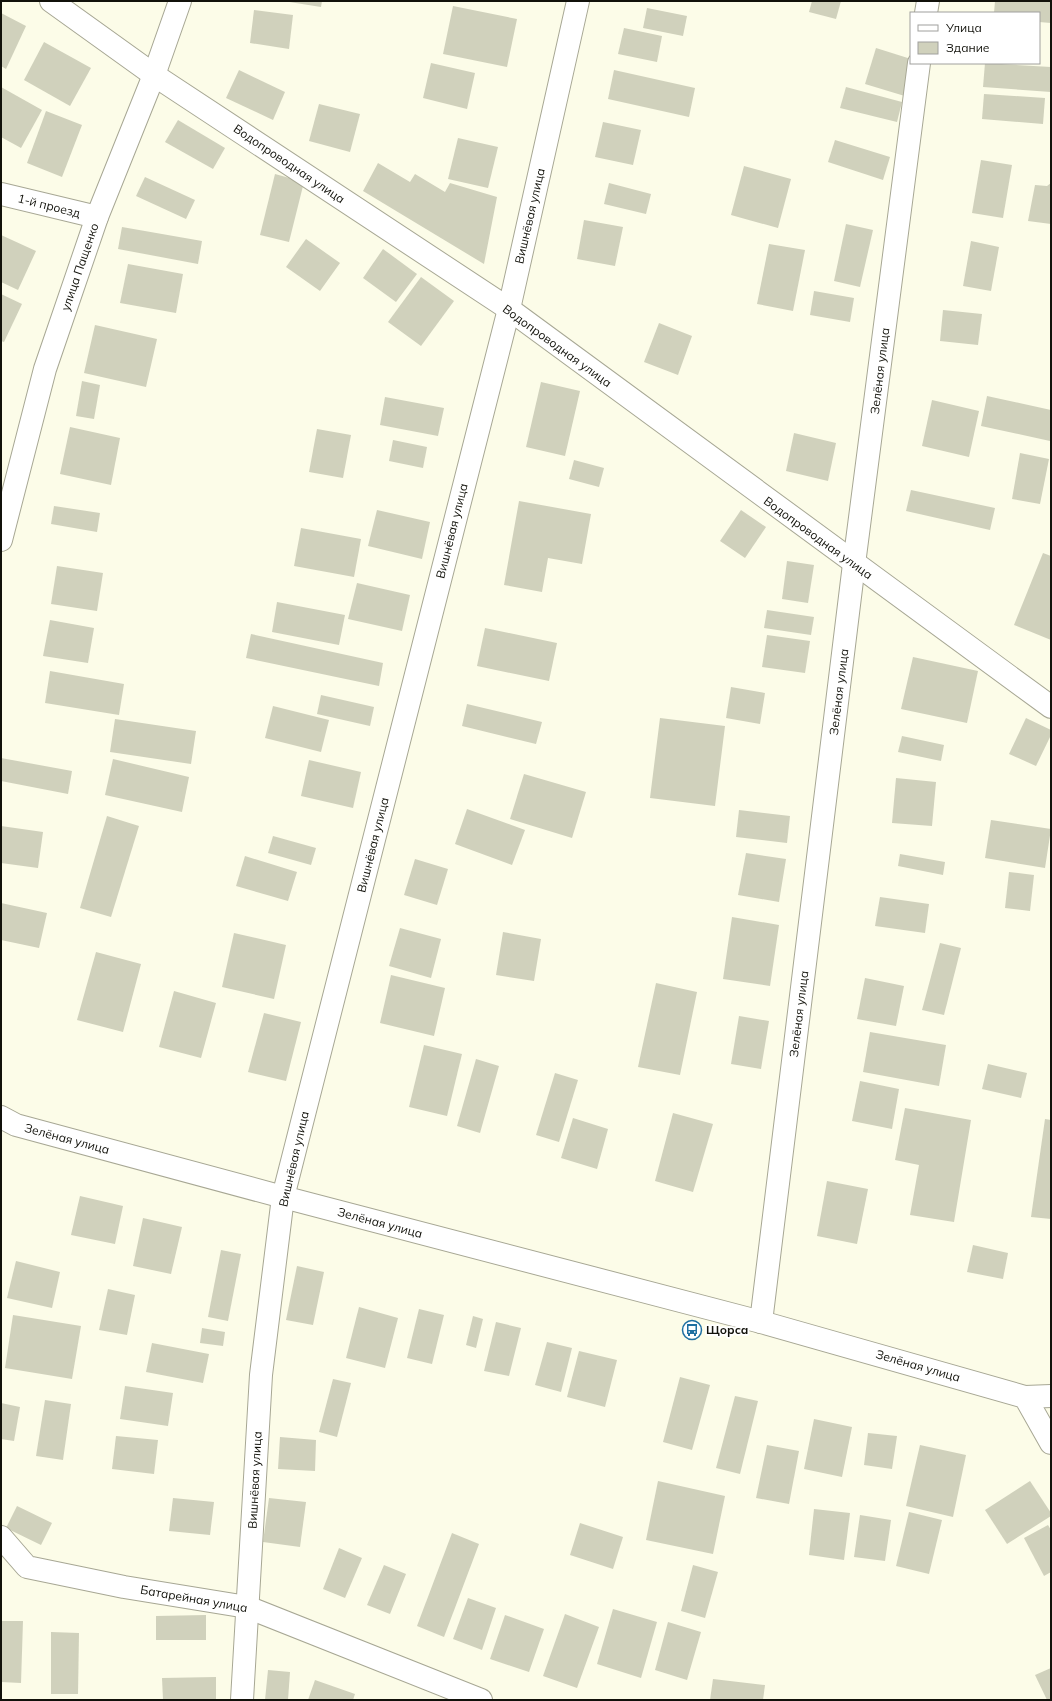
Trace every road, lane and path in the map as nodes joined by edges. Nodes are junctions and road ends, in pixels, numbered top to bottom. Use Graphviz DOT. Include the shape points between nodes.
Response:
graph roads {
  1 [pos="51,1"];
  2 [pos="180,1"];
  3 [pos="578,1"];
  4 [pos="928,1"];
  5 [pos="926,12"];
  6 [pos="920,64"];
  7 [pos="154,75"];
  8 [pos="1,194"];
  9 [pos="97,217"];
  10 [pos="509,309"];
  11 [pos="1,540"];
  12 [pos="854,564"];
  13 [pos="1051,707"];
  14 [pos="1,1117"];
  15 [pos="283,1197"];
  16 [pos="761,1322"];
  17 [pos="1051,1396"];
  18 [pos="1025,1397"];
  19 [pos="1051,1443"];
  20 [pos="1,1537"];
  21 [pos="247,1607"];
  22 [pos="242,1700"];
  23 [pos="481,1700"];
  1 -- 7 [label="street, Водопроводная улица"];
  2 -- 7 [label="street, улица Пащенко"];
  3 -- 10 [label="street, Вишнёвая улица"];
  4 -- 5 [label="street"];
  6 -- 12 [label="street, Зелёная улица"];
  7 -- 9 [label="street, улица Пащенко"];
  7 -- 10 [label="street, Водопроводная улица"];
  8 -- 9 [label="street, 1-й проезд"];
  9 -- 11 [label="street, улица Пащенко" via="45,369"];
  10 -- 12 [label="street, Водопроводная улица"];
  10 -- 15 [label="street, Вишнёвая улица"];
  12 -- 13 [label="street, Водопроводная улица"];
  12 -- 16 [label="street, Зелёная улица"];
  14 -- 15 [label="street, Зелёная улица" via="16,1125"];
  15 -- 16 [label="street, Зелёная улица"];
  15 -- 21 [label="street, Вишнёвая улица" via="261,1375"];
  16 -- 18 [label="street, Зелёная улица"];
  17 -- 18 [label="street, Зелёная улица"];
  18 -- 19 [label="street"];
  20 -- 21 [label="street, Батарейная улица" via="27,1567 124,1587"];
  21 -- 22 [label="street, Вишнёвая улица"];
  21 -- 23 [label="street, Батарейная улица"];
}
